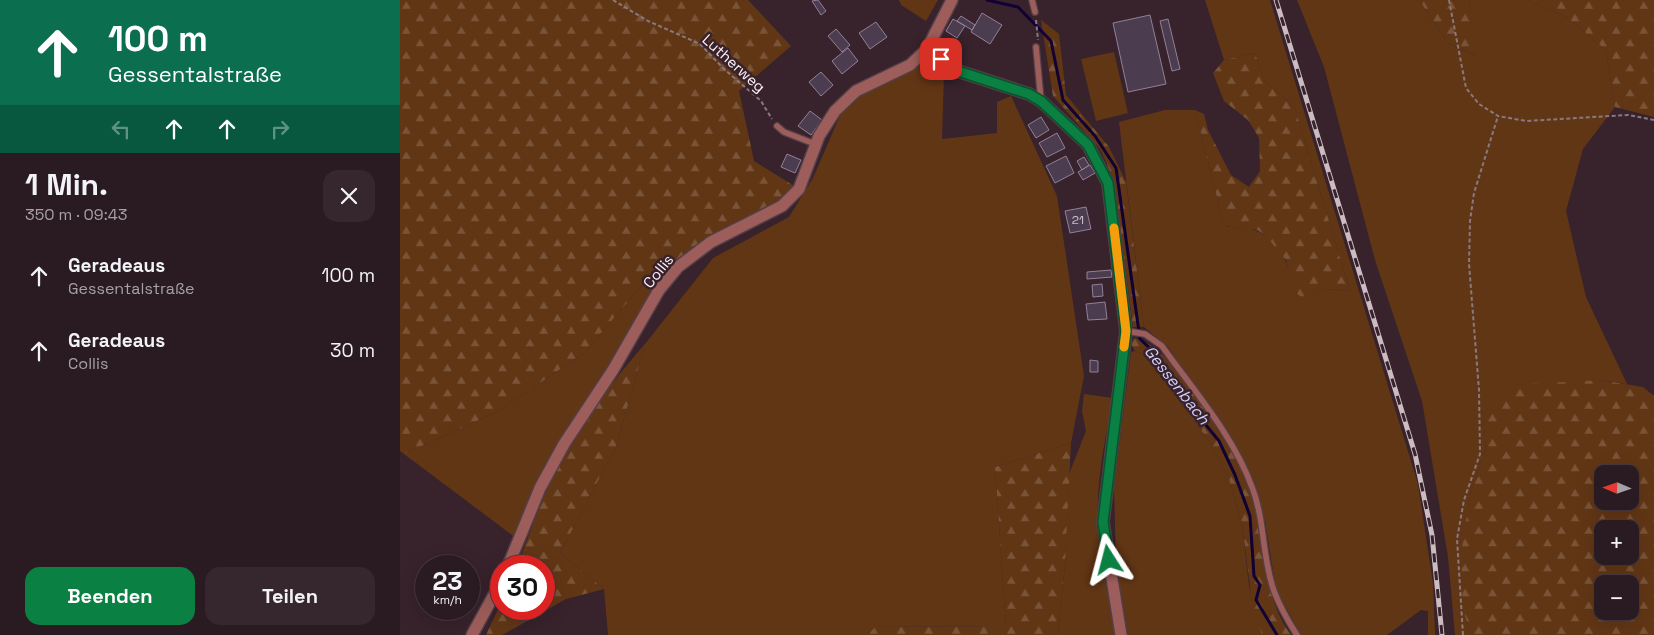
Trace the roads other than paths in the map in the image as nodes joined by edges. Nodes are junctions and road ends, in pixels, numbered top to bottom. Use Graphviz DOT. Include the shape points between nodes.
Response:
graph roads {
  1 [pos="952,0"];
  2 [pos="1032,0"];
  3 [pos="1035,15"];
  4 [pos="1036,47"];
  5 [pos="927,49"];
  6 [pos="1041,101"];
  7 [pos="777,126"];
  8 [pos="815,144"];
  9 [pos="1130,331"];
  10 [pos="513,555"];
  11 [pos="490,602"];
  12 [pos="472,635"];
  13 [pos="1121,635"];
  14 [pos="1297,635"];
  1 -- 5 [label="street, Collis"];
  2 -- 3 [label="lane"];
  4 -- 6 [label="lane"];
  5 -- 6 [label="street" via="958,71 1029,94"];
  5 -- 8 [label="street, Collis" via="910,65 856,91 834,111"];
  6 -- 9 [label="street" via="1088,145 1108,183"];
  7 -- 8 [label="lane"];
  8 -- 10 [label="street, Collis" via="798,189 782,206 711,242 678,267 660,290 564,444 540,488"];
  9 -- 13 [label="street" via="1103,522"];
  9 -- 14 [label="lane" via="1145,334 1162,346 1237,452 1253,488 1262,521 1274,590"];
  11 -- 12 [label="street"];
}
